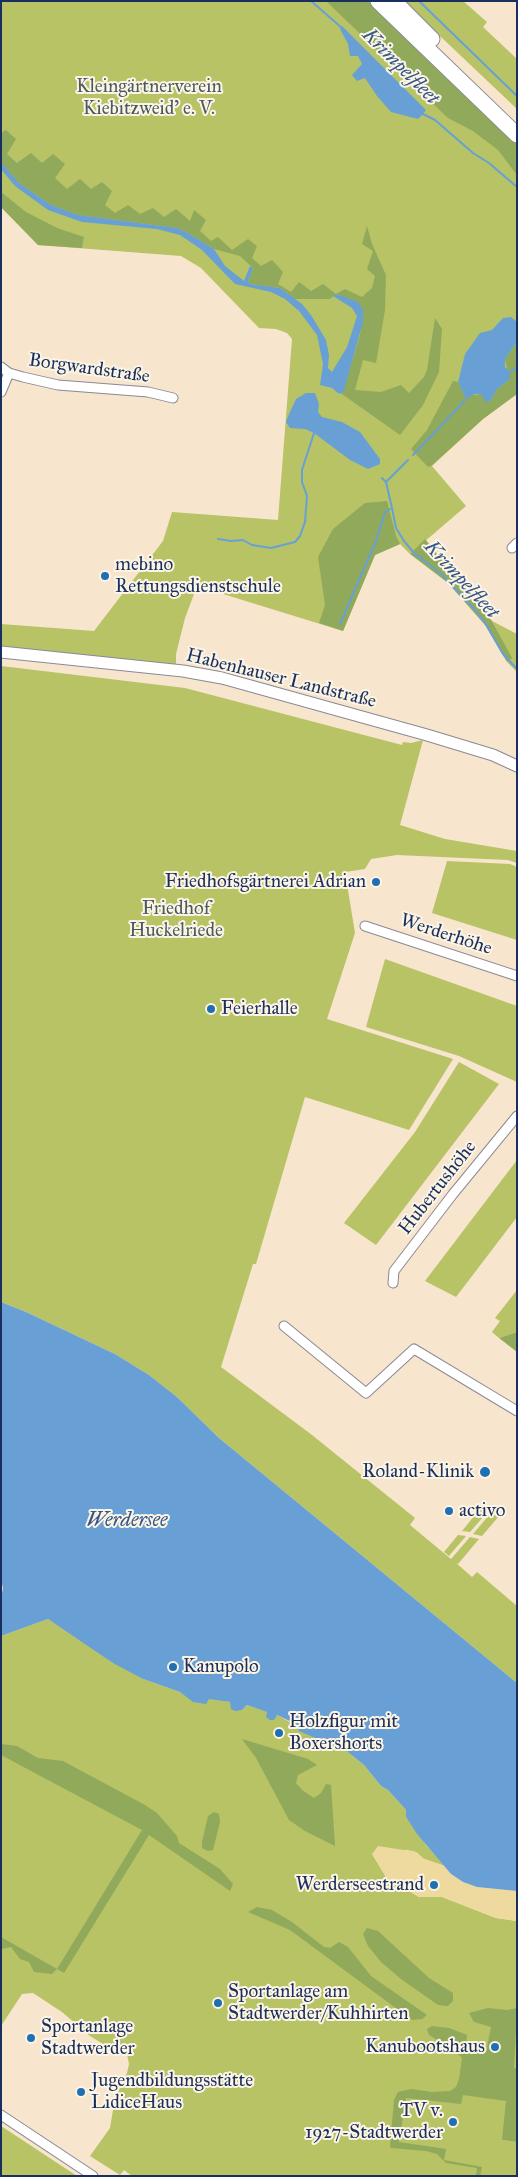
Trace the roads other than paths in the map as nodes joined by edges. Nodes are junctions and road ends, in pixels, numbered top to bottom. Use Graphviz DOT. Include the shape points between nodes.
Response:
graph roads {
  1 [pos="378,1"];
  2 [pos="394,1"];
  3 [pos="517,122"];
  4 [pos="517,135"];
  5 [pos="5,370"];
  6 [pos="1,392"];
  7 [pos="173,398"];
  8 [pos="1,652"];
  9 [pos="517,766"];
  10 [pos="365,926"];
  11 [pos="517,976"];
  12 [pos="517,1116"];
  13 [pos="394,1283"];
  14 [pos="284,1326"];
  15 [pos="517,1411"];
  16 [pos="1,2115"];
  17 [pos="94,2176"];
  1 -- 4 [label="highway"];
  2 -- 3 [label="highway"];
  5 -- 6 [label="street"];
  5 -- 7 [label="street, Borgwardstraße" via="58,385 148,392"];
  8 -- 9 [label="street, Habenhauser Landstraße" via="222,678 442,740"];
  10 -- 11 [label="street, Werderhöhe"];
  12 -- 13 [label="street, Hubertushöhe" via="397,1268"];
  14 -- 15 [label="street" via="366,1393 414,1348"];
  16 -- 17 [label="street"];
}
